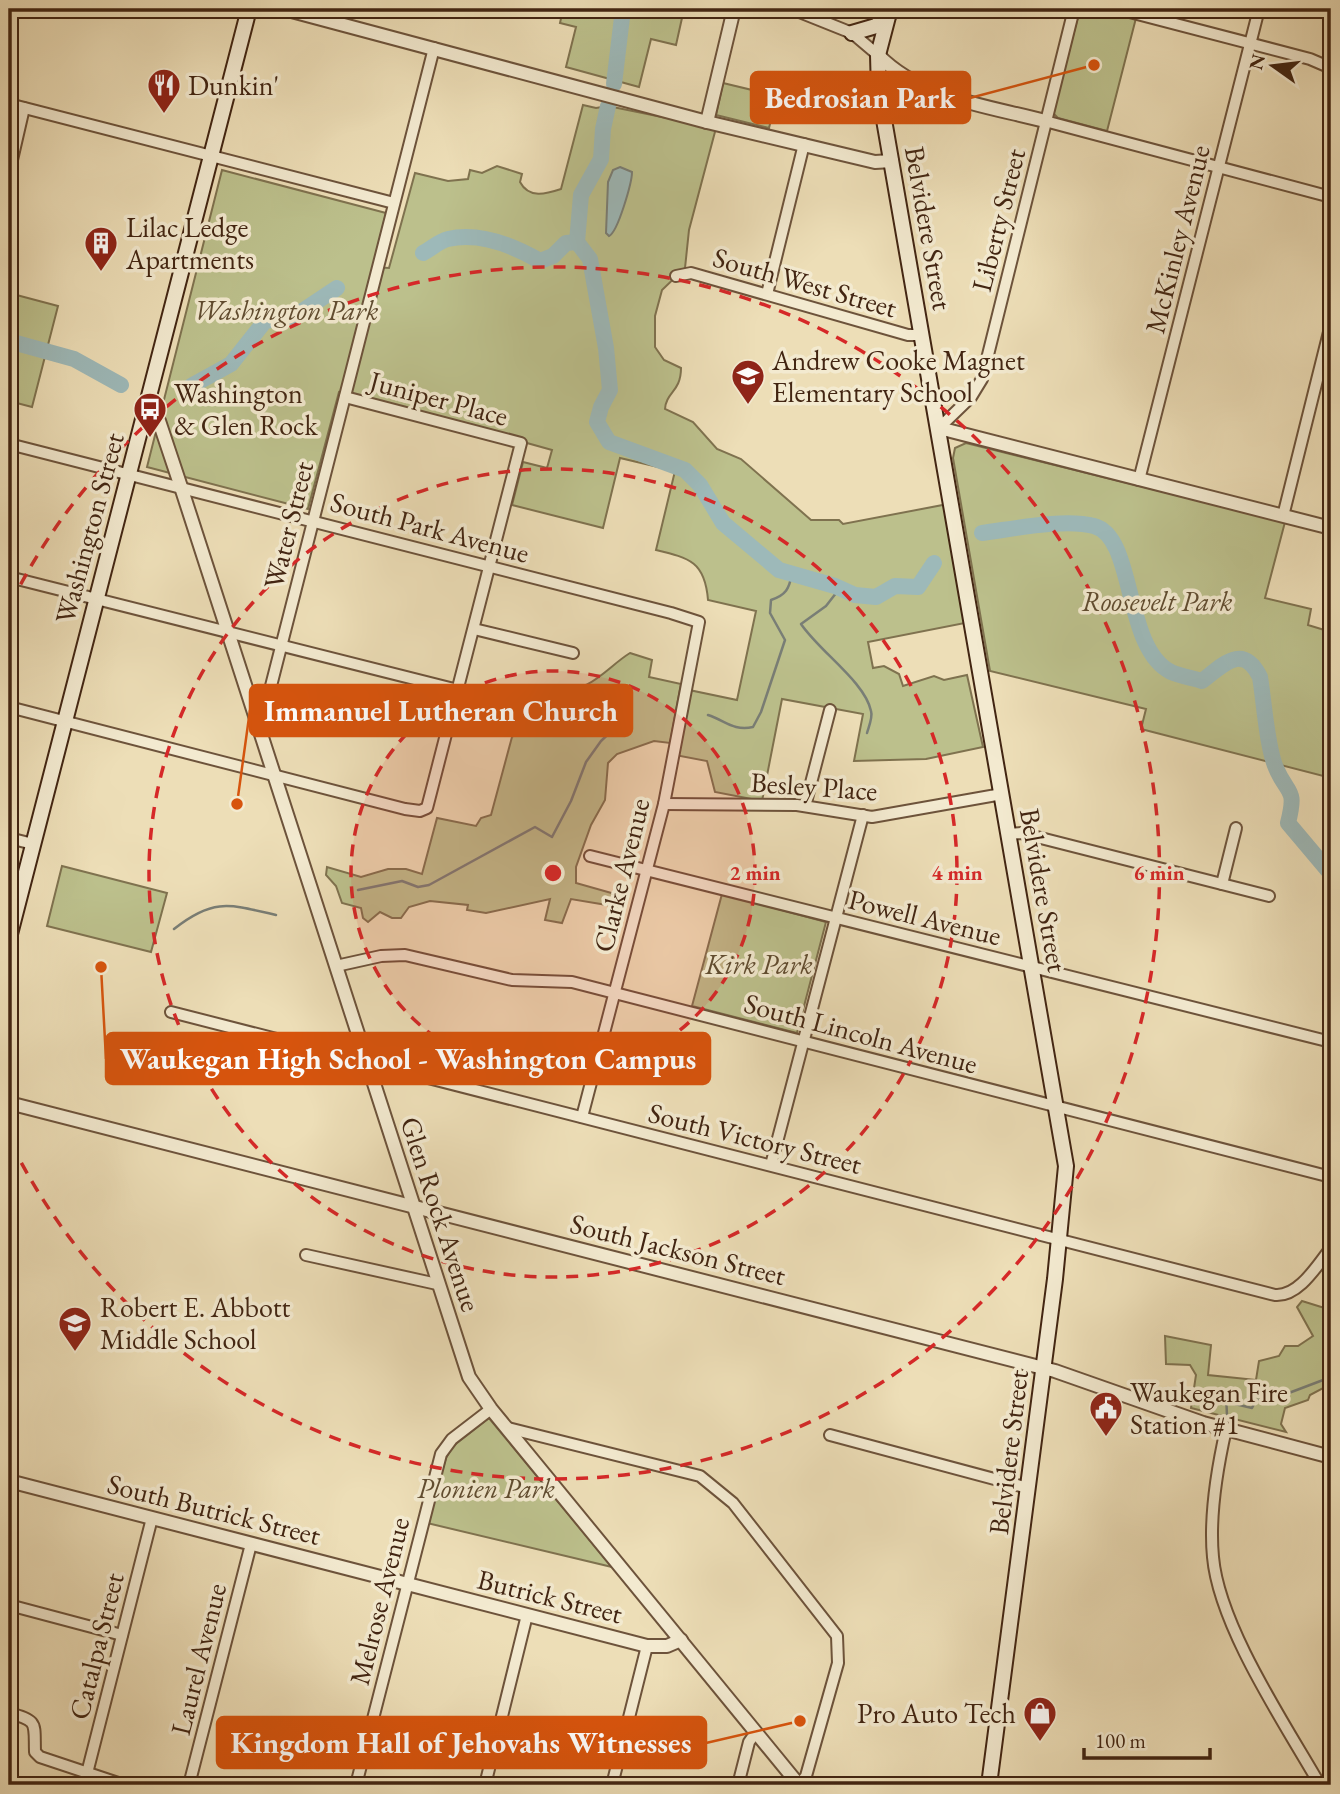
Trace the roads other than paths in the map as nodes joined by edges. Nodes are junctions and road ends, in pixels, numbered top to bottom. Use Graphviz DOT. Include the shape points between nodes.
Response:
graph roads {
  1 [pos="249,9"];
  2 [pos="284,9"];
  3 [pos="734,9"];
  4 [pos="792,9"];
  5 [pos="1074,9"];
  6 [pos="1118,9"];
  7 [pos="1259,9"];
  8 [pos="889,12"];
  9 [pos="852,33"];
  10 [pos="1250,44"];
  11 [pos="434,48"];
  12 [pos="878,55"];
  13 [pos="1331,68"];
  14 [pos="916,84"];
  15 [pos="881,100"];
  16 [pos="9,104"];
  17 [pos="24,108"];
  18 [pos="1045,121"];
  19 [pos="706,122"];
  20 [pos="804,144"];
  21 [pos="210,158"];
  22 [pos="892,161"];
  23 [pos="1219,167"];
  24 [pos="9,173"];
  25 [pos="1331,197"];
  26 [pos="394,203"];
  27 [pos="676,276"];
  28 [pos="767,294"];
  29 [pos="1331,324"];
  30 [pos="923,335"];
  31 [pos="1329,346"];
  32 [pos="345,397"];
  33 [pos="145,411"];
  34 [pos="939,428"];
  35 [pos="9,444"];
  36 [pos="129,474"];
  37 [pos="1139,480"];
  38 [pos="181,487"];
  39 [pos="1283,516"];
  40 [pos="313,520"];
  41 [pos="1331,528"];
  42 [pos="489,566"];
  43 [pos="9,577"];
  44 [pos="96,599"];
  45 [pos="474,629"];
  46 [pos="228,632"];
  47 [pos="697,643"];
  48 [pos="281,646"];
  49 [pos="573,653"];
  50 [pos="458,690"];
  51 [pos="9,707"];
  52 [pos="830,710"];
  53 [pos="65,721"];
  54 [pos="260,729"];
  55 [pos="274,775"];
  56 [pos="1002,794"];
  57 [pos="664,804"];
  58 [pos="805,806"];
  59 [pos="863,815"];
  60 [pos="1236,828"];
  61 [pos="1009,834"];
  62 [pos="9,838"];
  63 [pos="33,844"];
  64 [pos="590,856"];
  65 [pos="646,870"];
  66 [pos="1222,884"];
  67 [pos="1269,896"];
  68 [pos="836,917"];
  69 [pos="9,938"];
  70 [pos="336,966"];
  71 [pos="1032,968"];
  72 [pos="614,993"];
  73 [pos="170,1012"];
  74 [pos="804,1040"];
  75 [pos="1331,1042"];
  76 [pos="366,1063"];
  77 [pos="9,1103"];
  78 [pos="1056,1107"];
  79 [pos="582,1117"];
  80 [pos="771,1165"];
  81 [pos="1331,1177"];
  82 [pos="413,1207"];
  83 [pos="1059,1239"];
  84 [pos="1331,1248"];
  85 [pos="306,1255"];
  86 [pos="437,1284"];
  87 [pos="1044,1368"];
  88 [pos="491,1409"];
  89 [pos="508,1428"];
  90 [pos="1226,1429"];
  91 [pos="830,1435"];
  92 [pos="1331,1457"];
  93 [pos="9,1481"];
  94 [pos="1028,1488"];
  95 [pos="152,1518"];
  96 [pos="251,1544"];
  97 [pos="407,1584"];
  98 [pos="9,1605"];
  99 [pos="527,1615"];
  100 [pos="122,1635"];
  101 [pos="681,1640"];
  102 [pos="647,1646"];
  103 [pos="9,1713"];
  104 [pos="756,1732"];
  105 [pos="88,1772"];
  106 [pos="84,1785"];
  107 [pos="124,1785"];
  108 [pos="189,1785"];
  109 [pos="356,1785"];
  110 [pos="485,1785"];
  111 [pos="612,1785"];
  112 [pos="738,1785"];
  113 [pos="799,1785"];
  114 [pos="989,1785"];
  115 [pos="1320,1785"];
  1 -- 21 [label="main road, Washington Street"];
  2 -- 11 [label="street"];
  3 -- 19 [label="street"];
  4 -- 9 [label="street"];
  5 -- 18 [label="street, Liberty Street"];
  6 -- 10 [label="street"];
  7 -- 10 [label="street, McKinley Avenue"];
  8 -- 9 [label="main road" via="876,26"];
  8 -- 12 [label="main road, Belvidere Street"];
  9 -- 12 [label="street"];
  10 -- 13 [label="street"];
  10 -- 23 [label="street, McKinley Avenue"];
  11 -- 19 [label="street"];
  11 -- 26 [label="street, Water Street"];
  12 -- 14 [label="street" via="897,74"];
  12 -- 15 [label="main road, Belvidere Street"];
  14 -- 15 [label="main road" via="895,85"];
  14 -- 18 [label="street"];
  15 -- 22 [label="main road, Belvidere Street"];
  16 -- 17 [label="street"];
  17 -- 21 [label="street"];
  17 -- 24 [label="street"];
  18 -- 23 [label="street"];
  18 -- 34 [label="street, Liberty Street" via="982,379 971,397"];
  19 -- 20 [label="street"];
  20 -- 22 [label="street" via="875,162"];
  20 -- 28 [label="street"];
  21 -- 26 [label="street"];
  21 -- 33 [label="main road, Washington Street"];
  22 -- 30 [label="main road, Belvidere Street"];
  23 -- 25 [label="street"];
  23 -- 37 [label="street, McKinley Avenue"];
  26 -- 32 [label="street, Water Street"];
  27 -- 28 [label="street, South West Street" via="691,273"];
  28 -- 30 [label="street, South West Street" via="908,335"];
  29 -- 31 [label="street"];
  30 -- 34 [label="main road, Belvidere Street"];
  31 -- 39 [label="street"];
  32 -- 40 [label="street, Water Street"];
  32 -- 42 [label="street, Juniper Place" via="521,443"];
  33 -- 36 [label="main road, Washington Street"];
  33 -- 38 [label="street, Glen Rock Avenue" via="159,421"];
  34 -- 37 [label="street"];
  34 -- 56 [label="main road, Belvidere Street"];
  35 -- 36 [label="street, South Park Avenue"];
  36 -- 38 [label="street, South Park Avenue"];
  36 -- 44 [label="main road, Washington Street"];
  37 -- 39 [label="street"];
  38 -- 40 [label="street, South Park Avenue"];
  38 -- 46 [label="street, Glen Rock Avenue"];
  39 -- 41 [label="street"];
  40 -- 42 [label="street, South Park Avenue"];
  40 -- 48 [label="street, Water Street"];
  42 -- 45 [label="street"];
  42 -- 47 [label="street, South Park Avenue" via="694,620 699,622"];
  43 -- 44 [label="street"];
  44 -- 46 [label="street"];
  44 -- 53 [label="main road, Washington Street"];
  45 -- 49 [label="street"];
  45 -- 50 [label="street"];
  46 -- 48 [label="street"];
  46 -- 54 [label="street, Glen Rock Avenue"];
  47 -- 57 [label="street, Clarke Avenue"];
  48 -- 50 [label="street"];
  48 -- 54 [label="street, Water Street"];
  50 -- 55 [label="street" via="427,807 420,811"];
  51 -- 53 [label="street"];
  52 -- 58 [label="street"];
  53 -- 55 [label="street"];
  53 -- 63 [label="main road, Washington Street"];
  54 -- 55 [label="street, Glen Rock Avenue"];
  55 -- 70 [label="street, Glen Rock Avenue"];
  56 -- 59 [label="street, Besley Place"];
  56 -- 61 [label="main road, Belvidere Street"];
  57 -- 58 [label="street, Besley Place"];
  57 -- 65 [label="street, Clarke Avenue"];
  58 -- 59 [label="street, Besley Place"];
  59 -- 68 [label="street"];
  60 -- 66 [label="street"];
  61 -- 66 [label="street" via="1021,833"];
  61 -- 71 [label="main road, Belvidere Street"];
  62 -- 63 [label="street"];
  63 -- 69 [label="main road, Washington Street"];
  64 -- 65 [label="street, Powell Avenue"];
  65 -- 68 [label="street, Powell Avenue"];
  65 -- 72 [label="street, Clarke Avenue"];
  66 -- 67 [label="street"];
  68 -- 71 [label="street, Powell Avenue"];
  68 -- 74 [label="street"];
  70 -- 72 [label="street, South Lincoln Avenue" via="405,955 512,981 550,979"];
  70 -- 76 [label="street, Glen Rock Avenue"];
  71 -- 75 [label="street, Powell Avenue"];
  71 -- 78 [label="main road, Belvidere Street"];
  72 -- 74 [label="street, South Lincoln Avenue"];
  72 -- 79 [label="street, Clarke Avenue"];
  73 -- 76 [label="street, South Victory Street"];
  74 -- 78 [label="street, South Lincoln Avenue"];
  74 -- 80 [label="street"];
  76 -- 79 [label="street, South Victory Street"];
  76 -- 82 [label="street, Glen Rock Avenue"];
  77 -- 82 [label="street, South Jackson Street"];
  78 -- 81 [label="street, South Lincoln Avenue"];
  78 -- 83 [label="main road, Belvidere Street" via="1066,1166"];
  79 -- 80 [label="street, South Victory Street"];
  80 -- 83 [label="street, South Victory Street"];
  82 -- 86 [label="street, Glen Rock Avenue"];
  82 -- 87 [label="street, South Jackson Street"];
  83 -- 84 [label="street, South Victory Street" via="1280,1295 1299,1285"];
  83 -- 87 [label="main road, Belvidere Street"];
  85 -- 86 [label="street"];
  86 -- 88 [label="street, Glen Rock Avenue" via="469,1377"];
  87 -- 90 [label="street, South Jackson Street"];
  87 -- 94 [label="main road, Belvidere Street"];
  88 -- 89 [label="street, Glen Rock Avenue"];
  88 -- 97 [label="street, Melrose Avenue" via="440,1454"];
  89 -- 101 [label="street, Glen Rock Avenue"];
  89 -- 113 [label="street" via="700,1476 733,1503 837,1636 838,1663 806,1776"];
  90 -- 92 [label="street, South Jackson Street"];
  90 -- 115 [label="street" via="1212,1537 1222,1598 1233,1627"];
  91 -- 94 [label="street"];
  93 -- 95 [label="street, South Butrick Street"];
  94 -- 114 [label="main road, Belvidere Street"];
  95 -- 96 [label="street, South Butrick Street"];
  95 -- 100 [label="street, Catalpa Street"];
  96 -- 97 [label="street, South Butrick Street"];
  96 -- 108 [label="street, Laurel Avenue"];
  97 -- 99 [label="street, Butrick Street"];
  97 -- 109 [label="street, Melrose Avenue"];
  98 -- 100 [label="street"];
  99 -- 102 [label="street, Butrick Street"];
  99 -- 110 [label="street"];
  100 -- 105 [label="street, Catalpa Street"];
  101 -- 102 [label="street, Butrick Street"];
  101 -- 104 [label="street, Glen Rock Avenue"];
  102 -- 111 [label="street"];
  103 -- 105 [label="street" via="36,1725 35,1752 40,1757"];
  104 -- 112 [label="street"];
  104 -- 113 [label="street, Glen Rock Avenue"];
  105 -- 106 [label="street, Catalpa Street"];
  105 -- 107 [label="street"];
}
